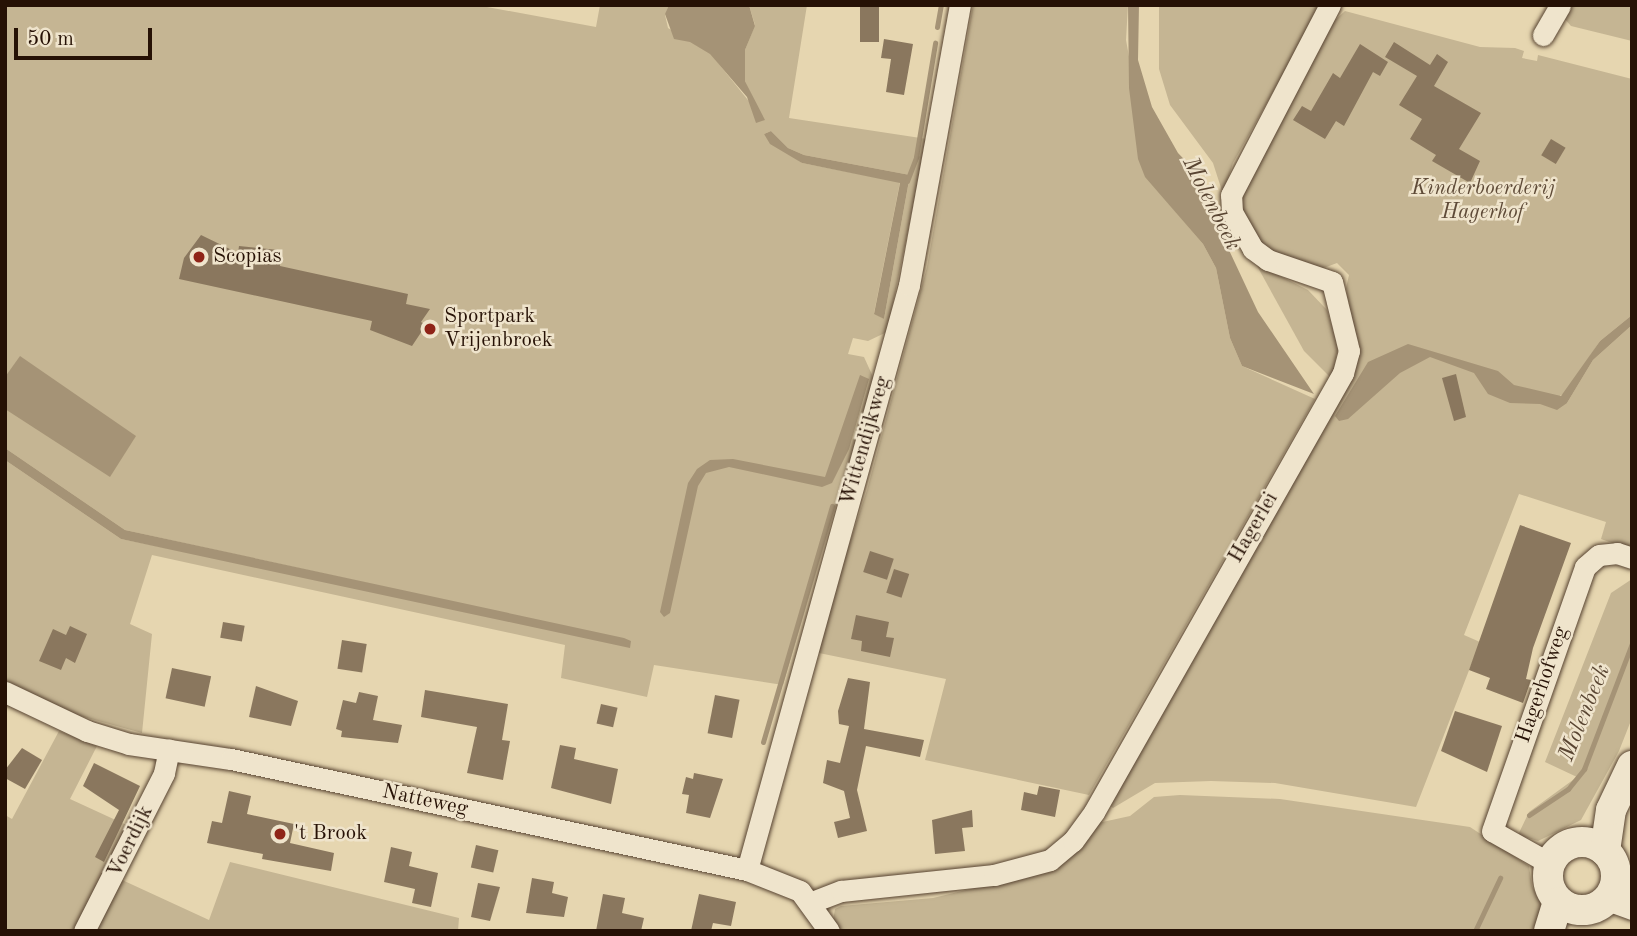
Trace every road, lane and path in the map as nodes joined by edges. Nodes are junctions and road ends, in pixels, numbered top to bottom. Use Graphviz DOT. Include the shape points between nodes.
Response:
graph roads {
  1 [pos="960,5"];
  2 [pos="1331,5"];
  3 [pos="1560,5"];
  4 [pos="1543,35"];
  5 [pos="1632,558"];
  6 [pos="5,692"];
  7 [pos="169,750"];
  8 [pos="1632,766"];
  9 [pos="1597,847"];
  10 [pos="1548,861"];
  11 [pos="747,870"];
  12 [pos="1621,896"];
  13 [pos="812,902"];
  14 [pos="1565,914"];
  15 [pos="84,931"];
  16 [pos="829,931"];
  17 [pos="1549,931"];
  1 -- 11 [label="street, Wittendijkweg" via="909,285"];
  2 -- 13 [label="street, Hagerlei" via="1231,195 1232,212 1253,249 1268,260 1332,282 1349,351 1343,373 1094,812 1073,841 1050,860 994,875 841,891"];
  3 -- 4 [label="street"];
  5 -- 10 [label="street, Hagerhofweg" via="1616,553 1599,555 1585,567 1492,831"];
  6 -- 7 [label="street, Natteweg" via="87,731"];
  7 -- 11 [label="street, Natteweg" via="245,761"];
  7 -- 15 [label="street, Voerdijk" via="164,773"];
  8 -- 9 [label="street"];
  9 -- 10 [label="street" via="1570,843"];
  9 -- 12 [label="street" via="1614,863"];
  10 -- 14 [label="street" via="1548,884"];
  11 -- 13 [label="street, Natteweg" via="789,883"];
  12 -- 14 [label="street" via="1591,910"];
  13 -- 16 [label="street, Natteweg"];
  14 -- 17 [label="street"];
}
